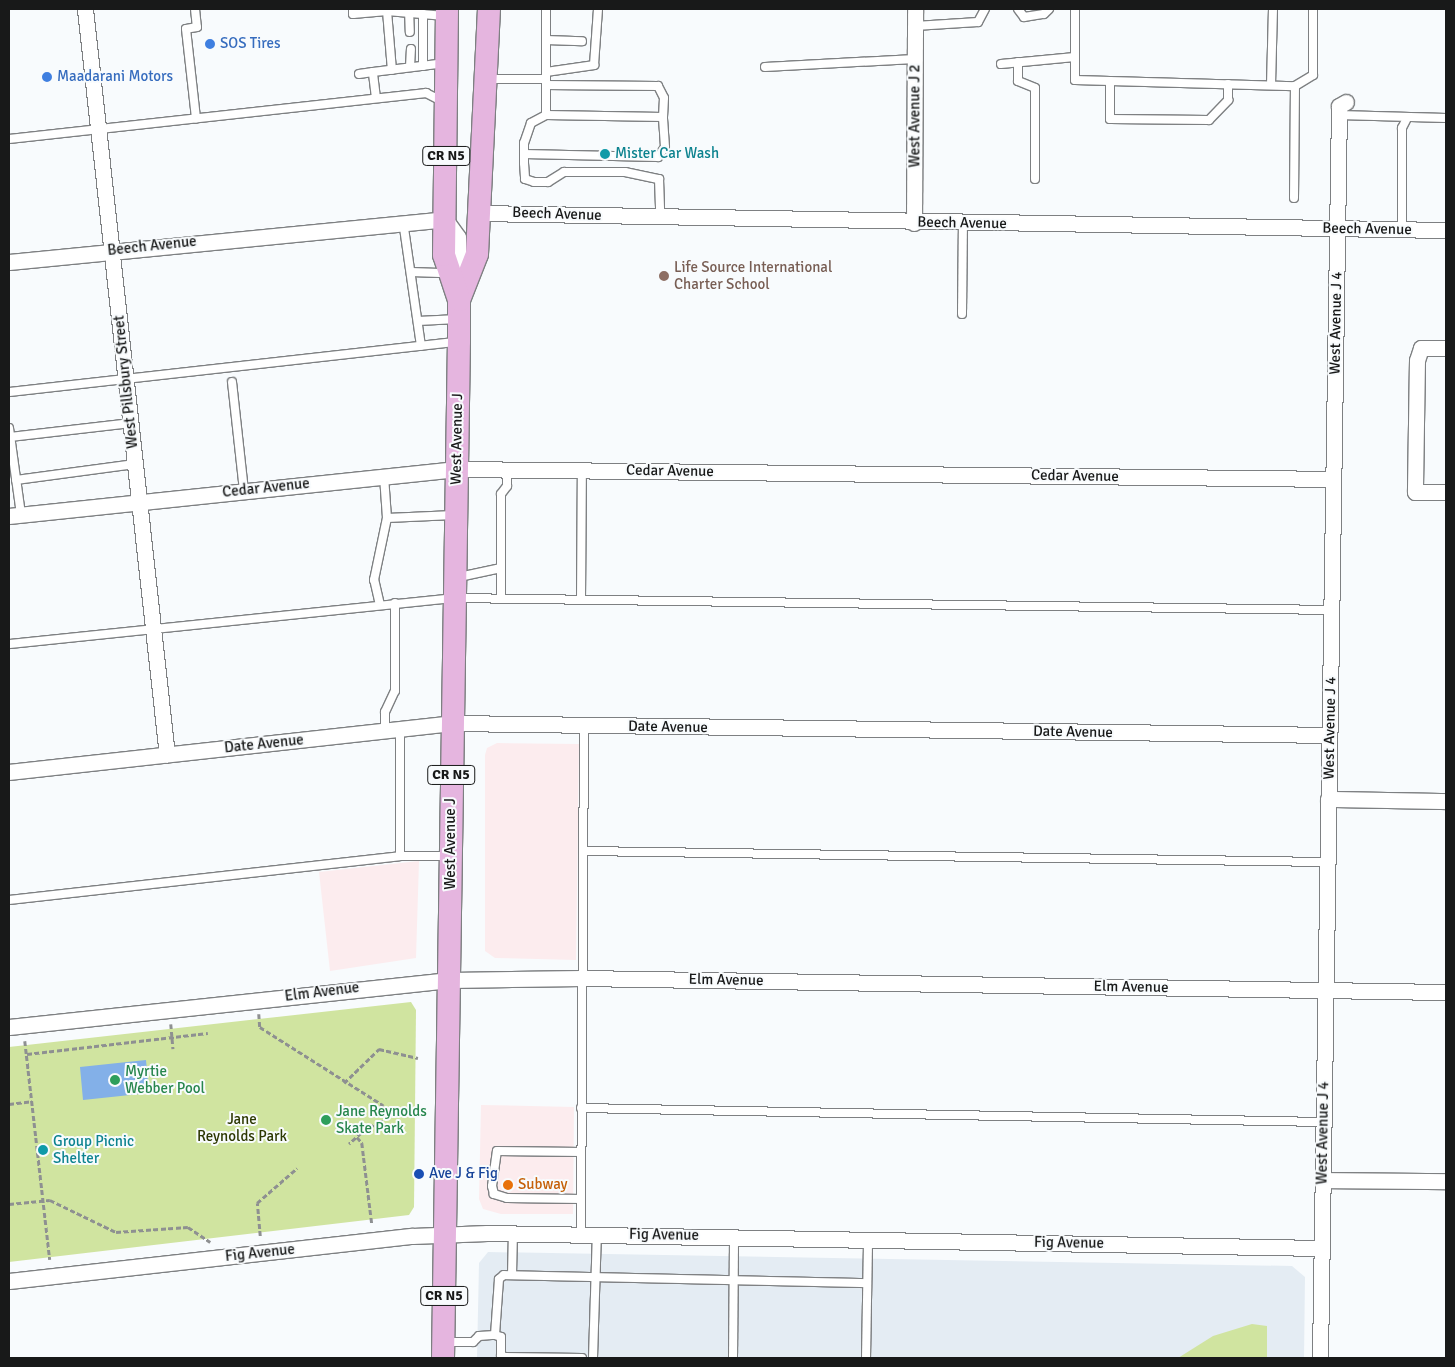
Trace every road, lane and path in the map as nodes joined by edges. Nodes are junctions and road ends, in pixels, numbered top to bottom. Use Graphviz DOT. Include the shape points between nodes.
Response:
graph roads {
  1 [pos="85,9"];
  2 [pos="195,9"];
  3 [pos="353,9"];
  4 [pos="489,9"];
  5 [pos="546,9"];
  6 [pos="598,9"];
  7 [pos="915,9"];
  8 [pos="985,9"];
  9 [pos="1018,9"];
  10 [pos="1050,9"];
  11 [pos="1075,9"];
  12 [pos="1273,9"];
  13 [pos="1314,9"];
  14 [pos="387,11"];
  15 [pos="409,11"];
  16 [pos="447,12"];
  17 [pos="423,14"];
  18 [pos="915,26"];
  19 [pos="410,32"];
  20 [pos="546,40"];
  21 [pos="582,41"];
  22 [pos="411,49"];
  23 [pos="1075,57"];
  24 [pos="915,59"];
  25 [pos="1018,62"];
  26 [pos="447,63"];
  27 [pos="1001,64"];
  28 [pos="423,66"];
  29 [pos="410,67"];
  30 [pos="765,67"];
  31 [pos="392,70"];
  32 [pos="373,72"];
  33 [pos="359,74"];
  34 [pos="488,79"];
  35 [pos="546,79"];
  36 [pos="1110,81"];
  37 [pos="1228,84"];
  38 [pos="1271,84"];
  39 [pos="1295,86"];
  40 [pos="376,98"];
  41 [pos="446,103"];
  42 [pos="1342,108"];
  43 [pos="546,115"];
  44 [pos="663,117"];
  45 [pos="196,118"];
  46 [pos="1407,118"];
  47 [pos="1446,118"];
  48 [pos="97,129"];
  49 [pos="9,139"];
  50 [pos="524,154"];
  51 [pos="1035,179"];
  52 [pos="1294,198"];
  53 [pos="479,213"];
  54 [pos="660,217"];
  55 [pos="445,219"];
  56 [pos="403,221"];
  57 [pos="914,223"];
  58 [pos="963,223"];
  59 [pos="1337,229"];
  60 [pos="1402,230"];
  61 [pos="1446,230"];
  62 [pos="112,250"];
  63 [pos="9,262"];
  64 [pos="411,272"];
  65 [pos="450,272"];
  66 [pos="459,309"];
  67 [pos="962,314"];
  68 [pos="418,321"];
  69 [pos="459,341"];
  70 [pos="421,346"];
  71 [pos="1446,348"];
  72 [pos="126,378"];
  73 [pos="232,382"];
  74 [pos="9,392"];
  75 [pos="131,423"];
  76 [pos="9,428"];
  77 [pos="10,438"];
  78 [pos="135,464"];
  79 [pos="457,469"];
  80 [pos="507,469"];
  81 [pos="582,470"];
  82 [pos="384,476"];
  83 [pos="1333,479"];
  84 [pos="16,480"];
  85 [pos="244,490"];
  86 [pos="1446,492"];
  87 [pos="139,501"];
  88 [pos="15,515"];
  89 [pos="456,515"];
  90 [pos="387,518"];
  91 [pos="501,568"];
  92 [pos="454,588"];
  93 [pos="501,597"];
  94 [pos="581,599"];
  95 [pos="395,604"];
  96 [pos="380,605"];
  97 [pos="1331,610"];
  98 [pos="153,627"];
  99 [pos="9,644"];
  100 [pos="451,723"];
  101 [pos="584,726"];
  102 [pos="392,730"];
  103 [pos="1329,735"];
  104 [pos="167,755"];
  105 [pos="9,772"];
  106 [pos="1328,799"];
  107 [pos="1446,801"];
  108 [pos="584,851"];
  109 [pos="400,856"];
  110 [pos="451,856"];
  111 [pos="1328,862"];
  112 [pos="9,900"];
  113 [pos="581,978"];
  114 [pos="450,980"];
  115 [pos="1326,991"];
  116 [pos="1446,992"];
  117 [pos="259,1014"];
  118 [pos="171,1024"];
  119 [pos="9,1027"];
  120 [pos="208,1033"];
  121 [pos="172,1037"];
  122 [pos="25,1041"];
  123 [pos="173,1049"];
  124 [pos="27,1054"];
  125 [pos="418,1058"];
  126 [pos="344,1083"];
  127 [pos="32,1101"];
  128 [pos="9,1104"];
  129 [pos="581,1108"];
  130 [pos="1324,1122"];
  131 [pos="357,1137"];
  132 [pos="348,1144"];
  133 [pos="581,1152"];
  134 [pos="297,1168"];
  135 [pos="1323,1180"];
  136 [pos="1446,1181"];
  137 [pos="581,1199"];
  138 [pos="43,1200"];
  139 [pos="9,1204"];
  140 [pos="372,1224"];
  141 [pos="512,1232"];
  142 [pos="581,1233"];
  143 [pos="597,1234"];
  144 [pos="445,1235"];
  145 [pos="260,1236"];
  146 [pos="734,1236"];
  147 [pos="868,1239"];
  148 [pos="210,1242"];
  149 [pos="1322,1248"];
  150 [pos="50,1260"];
  151 [pos="512,1275"];
  152 [pos="597,1277"];
  153 [pos="734,1280"];
  154 [pos="9,1281"];
  155 [pos="867,1283"];
  156 [pos="495,1335"];
  157 [pos="440,1354"];
  158 [pos="582,1358"];
  159 [pos="593,1358"];
  160 [pos="733,1358"];
  161 [pos="866,1358"];
  162 [pos="1320,1358"];
  1 -- 48 [label="street, West Pillsbury Street"];
  2 -- 45 [label="lane" via="197,27 186,29"];
  3 -- 14 [label="lane" via="353,14"];
  4 -- 34 [label="main road, West Avenue J"];
  5 -- 20 [label="lane"];
  6 -- 35 [label="lane" via="594,65"];
  7 -- 18 [label="street, West Avenue J 2"];
  8 -- 18 [label="lane" via="978,22"];
  9 -- 10 [label="lane" via="1024,17"];
  11 -- 23 [label="lane"];
  12 -- 38 [label="lane"];
  13 -- 39 [label="lane" via="1313,75"];
  14 -- 15 [label="lane"];
  14 -- 31 [label="lane"];
  15 -- 17 [label="lane"];
  15 -- 19 [label="lane"];
  16 -- 17 [label="lane"];
  16 -- 26 [label="main road, West Avenue J / CR N5"];
  17 -- 28 [label="lane"];
  18 -- 24 [label="street, West Avenue J 2"];
  20 -- 21 [label="lane"];
  20 -- 35 [label="lane"];
  22 -- 29 [label="lane"];
  23 -- 25 [label="lane"];
  23 -- 36 [label="lane" via="1074,80"];
  24 -- 30 [label="lane"];
  24 -- 57 [label="street, West Avenue J 2"];
  25 -- 27 [label="lane"];
  25 -- 51 [label="lane" via="1018,81 1035,88"];
  26 -- 28 [label="lane"];
  26 -- 41 [label="main road, West Avenue J / CR N5"];
  28 -- 29 [label="lane"];
  29 -- 31 [label="lane"];
  31 -- 32 [label="lane"];
  32 -- 33 [label="lane"];
  32 -- 40 [label="lane"];
  34 -- 35 [label="lane"];
  34 -- 53 [label="main road, West Avenue J"];
  35 -- 43 [label="lane"];
  35 -- 44 [label="lane" via="658,86 664,98"];
  36 -- 37 [label="lane"];
  36 -- 37 [label="lane" via="1110,119 1209,120 1228,100"];
  37 -- 38 [label="lane"];
  38 -- 39 [label="lane"];
  39 -- 52 [label="lane"];
  40 -- 41 [label="lane" via="426,92"];
  40 -- 45 [label="lane"];
  41 -- 55 [label="main road, West Avenue J / CR N5"];
  42 -- 46 [label="lane"];
  42 -- 59 [label="street, West Avenue J 4"];
  43 -- 44 [label="lane"];
  43 -- 50 [label="lane" via="531,123"];
  44 -- 50 [label="lane" via="665,147 658,157"];
  45 -- 48 [label="lane"];
  46 -- 47 [label="lane"];
  46 -- 60 [label="lane" via="1402,128"];
  48 -- 49 [label="lane"];
  48 -- 62 [label="street, West Pillsbury Street"];
  50 -- 54 [label="lane" via="525,179 534,182 548,182 564,172 625,172 659,179"];
  53 -- 54 [label="street, Beech Avenue"];
  53 -- 66 [label="main road, West Avenue J" via="477,254"];
  54 -- 57 [label="street, Beech Avenue"];
  55 -- 56 [label="street, Beech Avenue"];
  55 -- 65 [label="main road, West Avenue J / CR N5" via="444,255"];
  55 -- 66 [label="street" via="458,237"];
  56 -- 62 [label="street, Beech Avenue"];
  56 -- 64 [label="lane"];
  57 -- 58 [label="street, Beech Avenue"];
  58 -- 59 [label="street, Beech Avenue"];
  58 -- 67 [label="lane"];
  59 -- 60 [label="street, Beech Avenue"];
  59 -- 83 [label="street, West Avenue J 4"];
  60 -- 61 [label="street, Beech Avenue"];
  62 -- 63 [label="street, Beech Avenue"];
  62 -- 72 [label="street, West Pillsbury Street"];
  64 -- 65 [label="lane"];
  64 -- 68 [label="lane"];
  65 -- 66 [label="main road, West Avenue J / CR N5"];
  66 -- 68 [label="lane"];
  66 -- 69 [label="main road, West Avenue J / CR N5"];
  68 -- 70 [label="lane"];
  69 -- 70 [label="lane"];
  69 -- 79 [label="main road, West Avenue J / CR N5"];
  70 -- 72 [label="lane"];
  71 -- 86 [label="street" via="1421,348 1417,360 1415,492"];
  72 -- 74 [label="lane"];
  72 -- 75 [label="street, West Pillsbury Street"];
  73 -- 85 [label="lane"];
  75 -- 77 [label="lane"];
  75 -- 78 [label="street, West Pillsbury Street"];
  76 -- 77 [label="lane"];
  77 -- 84 [label="lane"];
  78 -- 84 [label="lane"];
  78 -- 87 [label="street, West Pillsbury Street"];
  79 -- 80 [label="street, Cedar Avenue"];
  79 -- 82 [label="street, Cedar Avenue"];
  79 -- 89 [label="main road, West Avenue J / CR N5"];
  80 -- 81 [label="street, Cedar Avenue"];
  80 -- 91 [label="lane" via="507,486 502,494"];
  81 -- 83 [label="street, Cedar Avenue"];
  81 -- 94 [label="lane"];
  82 -- 85 [label="street, Cedar Avenue"];
  82 -- 90 [label="lane"];
  83 -- 97 [label="street, West Avenue J 4"];
  84 -- 88 [label="lane"];
  85 -- 87 [label="street, Cedar Avenue"];
  87 -- 88 [label="street, Cedar Avenue"];
  87 -- 98 [label="street, West Pillsbury Street"];
  89 -- 90 [label="lane"];
  89 -- 92 [label="main road, West Avenue J / CR N5"];
  90 -- 96 [label="lane" via="374,580"];
  91 -- 92 [label="lane"];
  91 -- 93 [label="lane"];
  92 -- 93 [label="lane"];
  92 -- 95 [label="lane"];
  92 -- 100 [label="main road, West Avenue J / CR N5"];
  93 -- 94 [label="lane"];
  94 -- 97 [label="lane"];
  95 -- 96 [label="lane"];
  95 -- 102 [label="lane" via="395,692 385,712"];
  96 -- 98 [label="lane"];
  97 -- 103 [label="street, West Avenue J 4"];
  98 -- 99 [label="lane"];
  98 -- 104 [label="street, West Pillsbury Street"];
  100 -- 101 [label="street, Date Avenue"];
  100 -- 102 [label="street, Date Avenue"];
  100 -- 110 [label="main road, West Avenue J / CR N5"];
  101 -- 103 [label="street, Date Avenue"];
  101 -- 108 [label="lane"];
  102 -- 104 [label="street, Date Avenue"];
  102 -- 109 [label="lane"];
  103 -- 106 [label="street, West Avenue J 4"];
  104 -- 105 [label="street, Date Avenue"];
  106 -- 107 [label="street"];
  106 -- 111 [label="street, West Avenue J 4"];
  108 -- 111 [label="lane"];
  108 -- 113 [label="lane"];
  109 -- 110 [label="lane"];
  109 -- 112 [label="lane"];
  110 -- 114 [label="main road, West Avenue J / CR N5"];
  111 -- 115 [label="street, West Avenue J 4"];
  113 -- 114 [label="street, Elm Avenue"];
  113 -- 115 [label="street, Elm Avenue"];
  113 -- 129 [label="lane"];
  114 -- 119 [label="street, Elm Avenue"];
  114 -- 144 [label="main road, West Avenue J / CR N5"];
  115 -- 116 [label="street, Elm Avenue"];
  115 -- 130 [label="street, West Avenue J 4"];
  117 -- 126 [label="path" via="260,1027"];
  118 -- 121 [label="path"];
  120 -- 121 [label="path"];
  121 -- 123 [label="path"];
  121 -- 124 [label="path"];
  122 -- 124 [label="path"];
  124 -- 127 [label="path"];
  125 -- 126 [label="path" via="379,1049"];
  126 -- 131 [label="path" via="384,1108 381,1123"];
  127 -- 128 [label="path"];
  127 -- 138 [label="path"];
  129 -- 130 [label="lane"];
  129 -- 133 [label="lane"];
  130 -- 135 [label="street, West Avenue J 4"];
  131 -- 132 [label="path"];
  131 -- 140 [label="path" via="362,1142"];
  133 -- 137 [label="lane"];
  133 -- 137 [label="lane" via="497,1151 492,1186 498,1196"];
  134 -- 145 [label="path" via="257,1202"];
  135 -- 136 [label="street"];
  135 -- 149 [label="street, West Avenue J 4"];
  137 -- 142 [label="lane"];
  138 -- 139 [label="path"];
  138 -- 148 [label="path" via="116,1232 188,1227"];
  138 -- 150 [label="path"];
  141 -- 142 [label="street, Fig Avenue"];
  141 -- 144 [label="street, Fig Avenue"];
  141 -- 151 [label="lane"];
  142 -- 143 [label="street, Fig Avenue"];
  143 -- 146 [label="street, Fig Avenue"];
  143 -- 152 [label="lane"];
  144 -- 154 [label="street, Fig Avenue"];
  144 -- 157 [label="main road, West Avenue J / CR N5"];
  146 -- 147 [label="street, Fig Avenue"];
  146 -- 153 [label="lane"];
  147 -- 149 [label="street, Fig Avenue"];
  147 -- 155 [label="lane"];
  149 -- 162 [label="street, West Avenue J 4"];
  151 -- 152 [label="lane"];
  151 -- 156 [label="lane" via="499,1279"];
  152 -- 153 [label="lane"];
  152 -- 159 [label="lane"];
  153 -- 155 [label="lane"];
  153 -- 160 [label="lane"];
  155 -- 161 [label="lane"];
  156 -- 157 [label="lane" via="479,1336 473,1342"];
  156 -- 158 [label="lane" via="501,1337 505,1356"];
}
